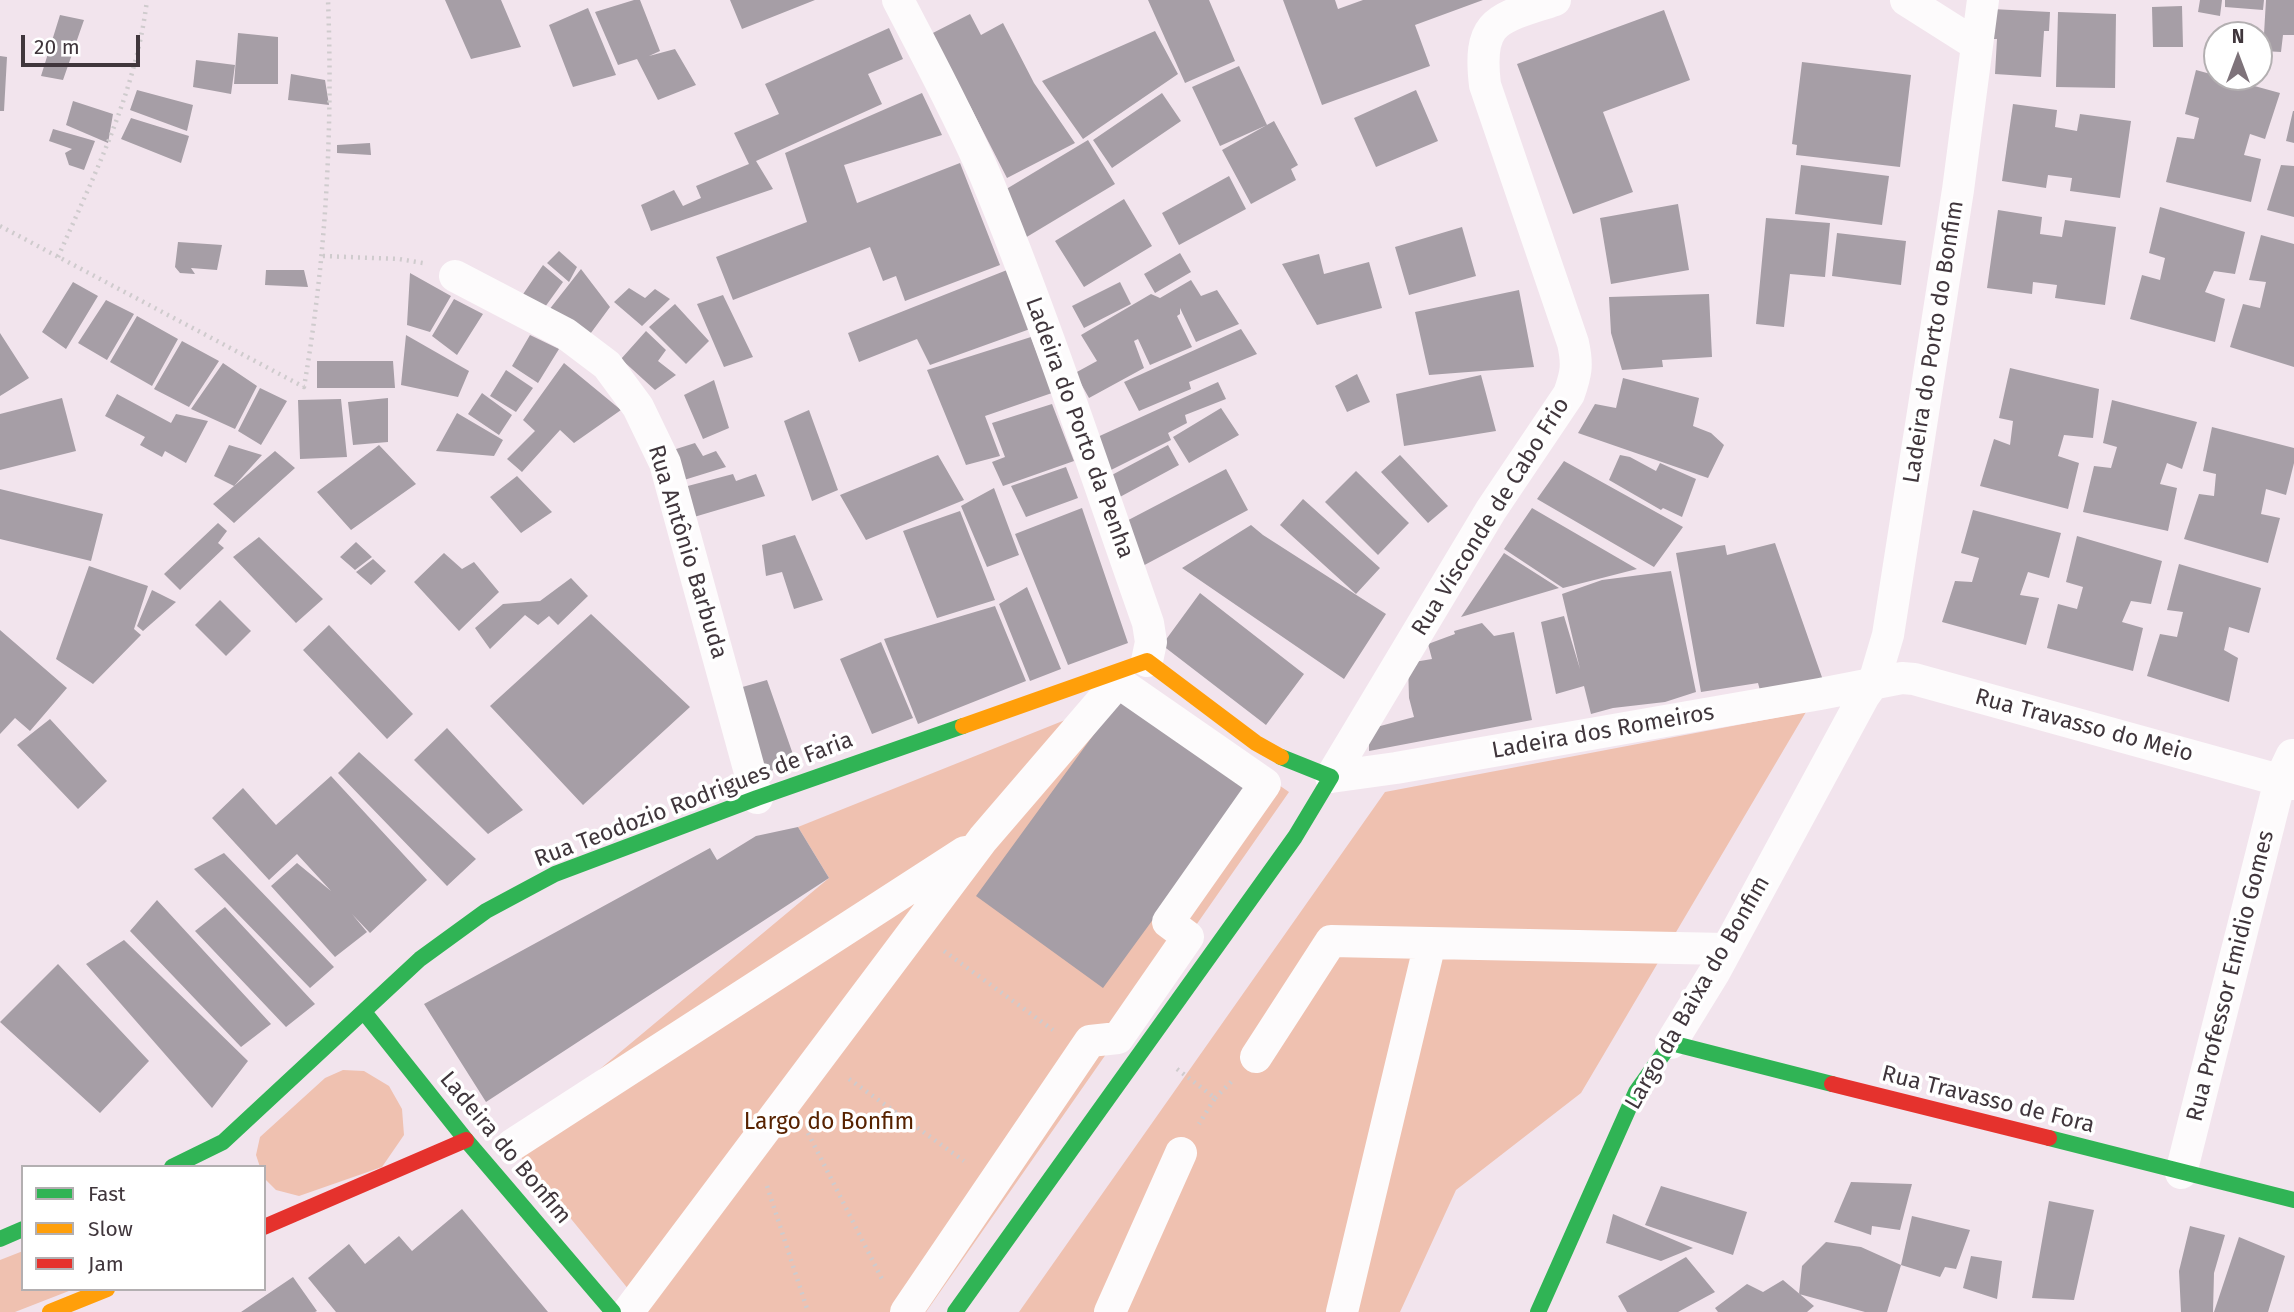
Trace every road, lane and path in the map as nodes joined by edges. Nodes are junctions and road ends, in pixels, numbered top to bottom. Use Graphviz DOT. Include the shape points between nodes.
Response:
graph roads {
  1 [pos="147,0"];
  2 [pos="328,0"];
  3 [pos="898,0"];
  4 [pos="1555,0"];
  5 [pos="1906,0"];
  6 [pos="1983,0"];
  7 [pos="1977,45"];
  8 [pos="0,226"];
  9 [pos="323,256"];
  10 [pos="58,257"];
  11 [pos="455,276"];
  12 [pos="1147,661"];
  13 [pos="1874,682"];
  14 [pos="2289,773"];
  15 [pos="1331,777"];
  16 [pos="757,798"];
  17 [pos="983,839"];
  18 [pos="915,929"];
  19 [pos="1430,943"];
  20 [pos="1727,949"];
  21 [pos="363,1012"];
  22 [pos="1671,1043"];
  23 [pos="1083,1051"];
  24 [pos="1256,1057"];
  25 [pos="839,1071"];
  26 [pos="1185,1076"];
  27 [pos="807,1132"];
  28 [pos="466,1140"];
  29 [pos="223,1142"];
  30 [pos="753,1144"];
  31 [pos="512,1145"];
  32 [pos="1181,1153"];
  33 [pos="234,1158"];
  34 [pos="176,1165"];
  35 [pos="2181,1172"];
  36 [pos="991,1186"];
  37 [pos="2294,1200"];
  38 [pos="269,1225"];
  39 [pos="21,1230"];
  40 [pos="0,1239"];
  41 [pos="886,1288"];
  42 [pos="102,1291"];
  43 [pos="642,1306"];
  44 [pos="50,1312"];
  45 [pos="613,1312"];
  46 [pos="808,1312"];
  47 [pos="906,1312"];
  48 [pos="955,1312"];
  49 [pos="1110,1312"];
  50 [pos="1342,1312"];
  51 [pos="1538,1312"];
  1 -- 10 [label="path" via="143,37 122,110"];
  2 -- 9 [label="path"];
  3 -- 12 [label="street, Ladeira do Porto da Penha" via="984,174 1026,280 1148,623"];
  4 -- 15 [label="street, Rua Visconde de Cabo Frio" via="1495,24 1484,41 1483,64 1485,85 1573,343 1575,377 1569,394 1491,510"];
  5 -- 7 [label="street"];
  6 -- 7 [label="street, Ladeira do Porto do Bonfim"];
  7 -- 13 [label="street, Ladeira do Porto do Bonfim" via="1888,635"];
  8 -- 10 [label="path"];
  9 -- 10 [label="path" via="304,387"];
  9 -- 11 [label="path" via="399,259"];
  11 -- 16 [label="street, Rua Antônio Barbuda" via="566,334 607,365 638,407 665,463"];
  12 -- 15 [label="street" via="1256,743 1291,763"];
  12 -- 16 [label="street, Rua Teodozio Rodrigues de Faria"];
  13 -- 14 [label="street, Rua Travasso do Meio" via="1914,679"];
  13 -- 15 [label="street, Ladeira dos Romeiros"];
  13 -- 20 [label="street, Largo da Baixa do Bonfim"];
  14 -- 35 [label="street, Rua Professor Emidio Gomes"];
  15 -- 48 [label="street" via="1295,837"];
  16 -- 21 [label="street, Rua Teodozio Rodrigues de Faria" via="555,874 486,911 431,951"];
  17 -- 18 [label="street"];
  17 -- 23 [label="street" via="1118,682 1265,784 1168,922 1188,937 1118,1038 1090,1041"];
  17 -- 31 [label="street"];
  18 -- 23 [label="path"];
  18 -- 30 [label="street"];
  19 -- 20 [label="street"];
  19 -- 24 [label="street" via="1331,941"];
  19 -- 50 [label="street"];
  20 -- 22 [label="street, Largo da Baixa do Bonfim"];
  21 -- 28 [label="street, Ladeira do Bonfim"];
  21 -- 29 [label="street, Rua Teodozio Rodrigues de Faria"];
  22 -- 35 [label="street, Rua Travasso de Fora"];
  22 -- 51 [label="street, Largo da Baixa do Bonfim" via="1636,1092"];
  23 -- 36 [label="street"];
  25 -- 36 [label="path" via="986,1177"];
  26 -- 32 [label="path" via="1215,1098"];
  27 -- 41 [label="path"];
  28 -- 38 [label="street"];
  28 -- 45 [label="street, Ladeira do Bonfim"];
  29 -- 33 [label="street"];
  29 -- 34 [label="street, Rua Teodozio Rodrigues de Faria"];
  30 -- 43 [label="street"];
  30 -- 46 [label="path"];
  32 -- 49 [label="street"];
  35 -- 37 [label="street, Rua Travasso de Fora"];
  36 -- 47 [label="street"];
  39 -- 40 [label="street"];
  42 -- 44 [label="street"];
}
